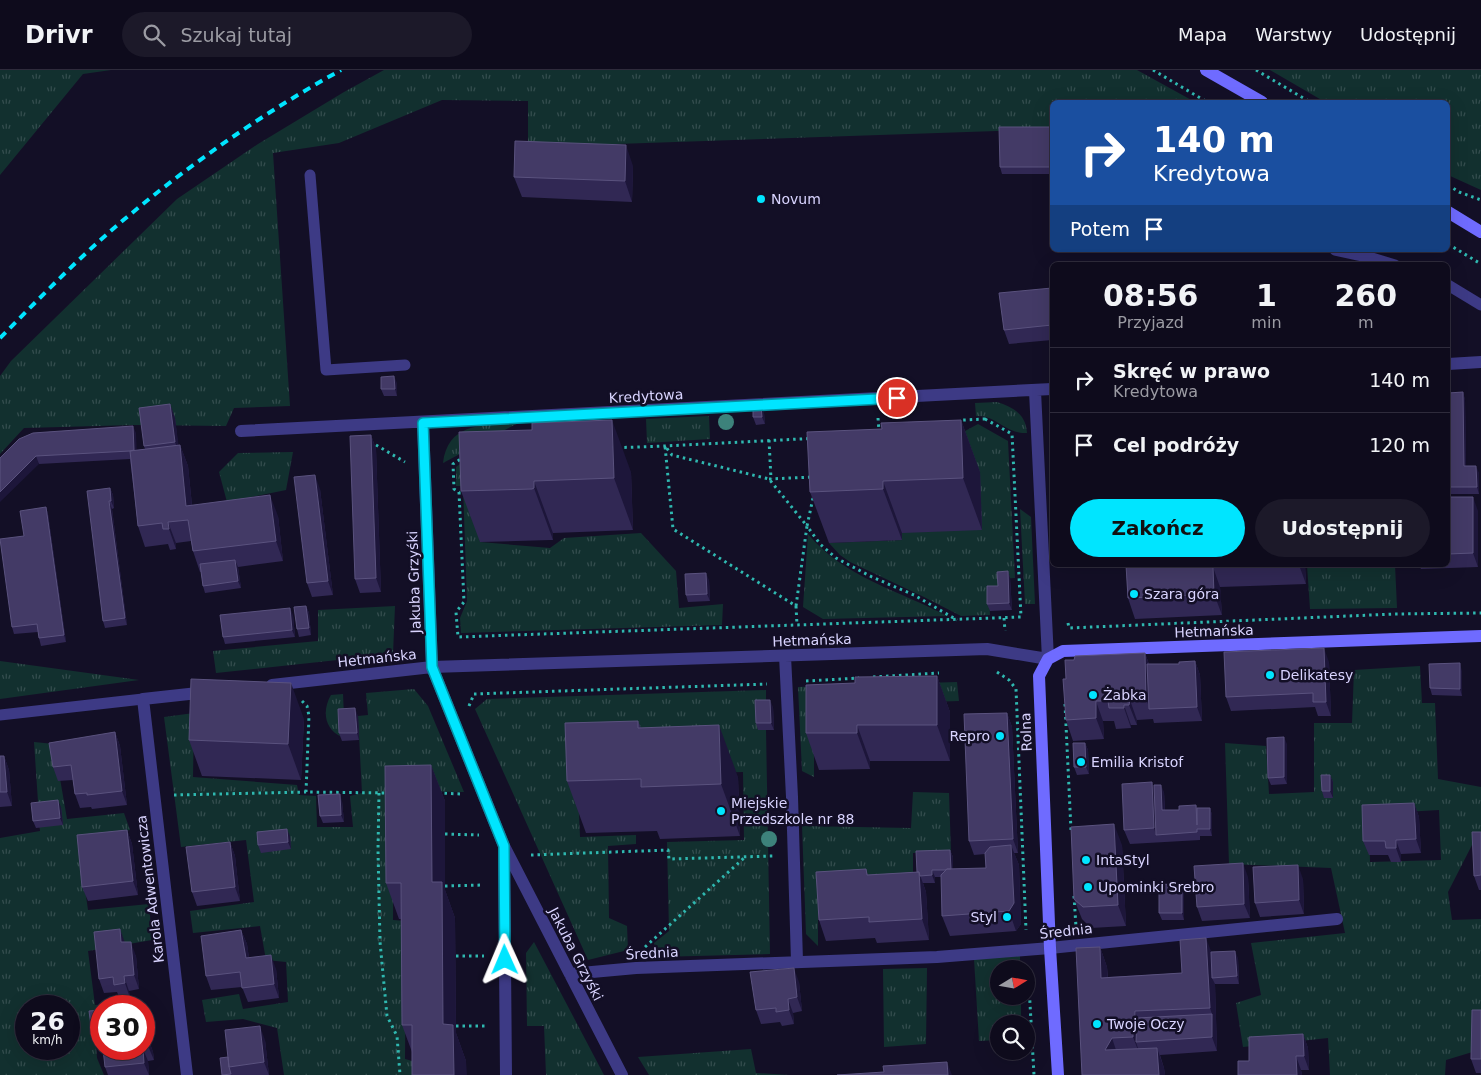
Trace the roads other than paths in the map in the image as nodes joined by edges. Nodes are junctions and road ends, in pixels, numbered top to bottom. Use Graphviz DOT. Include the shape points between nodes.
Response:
graph roads {
  1 [pos="1206,70"];
  2 [pos="1258,100"];
  3 [pos="310,175"];
  4 [pos="1450,213"];
  5 [pos="1481,232"];
  6 [pos="1344,252"];
  7 [pos="1385,262"];
  8 [pos="1450,287"];
  9 [pos="1481,305"];
  10 [pos="1481,362"];
  11 [pos="1450,364"];
  12 [pos="405,365"];
  13 [pos="1050,389"];
  14 [pos="1035,390"];
  15 [pos="423,423"];
  16 [pos="240,431"];
  17 [pos="1481,636"];
  18 [pos="785,656"];
  19 [pos="1048,659"];
  20 [pos="432,667"];
  21 [pos="257,686"];
  22 [pos="218,690"];
  23 [pos="143,699"];
  24 [pos="0,715"];
  25 [pos="504,846"];
  26 [pos="1337,919"];
  27 [pos="1050,948"];
  28 [pos="797,962"];
  29 [pos="570,974"];
  30 [pos="187,1075"];
  31 [pos="506,1075"];
  32 [pos="622,1075"];
  33 [pos="1058,1075"];
  1 -- 2 [label="street"];
  3 -- 12 [label="lane" via="326,370"];
  4 -- 5 [label="street"];
  6 -- 7 [label="lane"];
  8 -- 9 [label="lane"];
  10 -- 11 [label="street"];
  13 -- 14 [label="street, Kredytowa"];
  14 -- 15 [label="street, Kredytowa"];
  14 -- 19 [label="street, Rolna"];
  15 -- 16 [label="street, Kredytowa"];
  15 -- 20 [label="street, Jakuba Grzyśki"];
  17 -- 19 [label="street, Hetmańska" via="1062,652"];
  18 -- 19 [label="street, Hetmańska" via="987,649"];
  18 -- 20 [label="street, Hetmańska"];
  18 -- 28 [label="street"];
  19 -- 27 [label="street, Rolna" via="1039,676"];
  20 -- 21 [label="street, Hetmańska"];
  20 -- 25 [label="street, Jakuba Grzyśki"];
  22 -- 23 [label="street"];
  23 -- 24 [label="lane"];
  23 -- 30 [label="street, Karola Adwentowicza"];
  25 -- 29 [label="street, Jakuba Grzyśki"];
  25 -- 31 [label="street, Jakuba Grzyśki"];
  26 -- 27 [label="street, Średnia"];
  27 -- 28 [label="street, Średnia" via="937,957"];
  27 -- 33 [label="street, Rolna"];
  28 -- 29 [label="street, Średnia" via="636,968"];
  29 -- 32 [label="street, Jakuba Grzyśki"];
}
